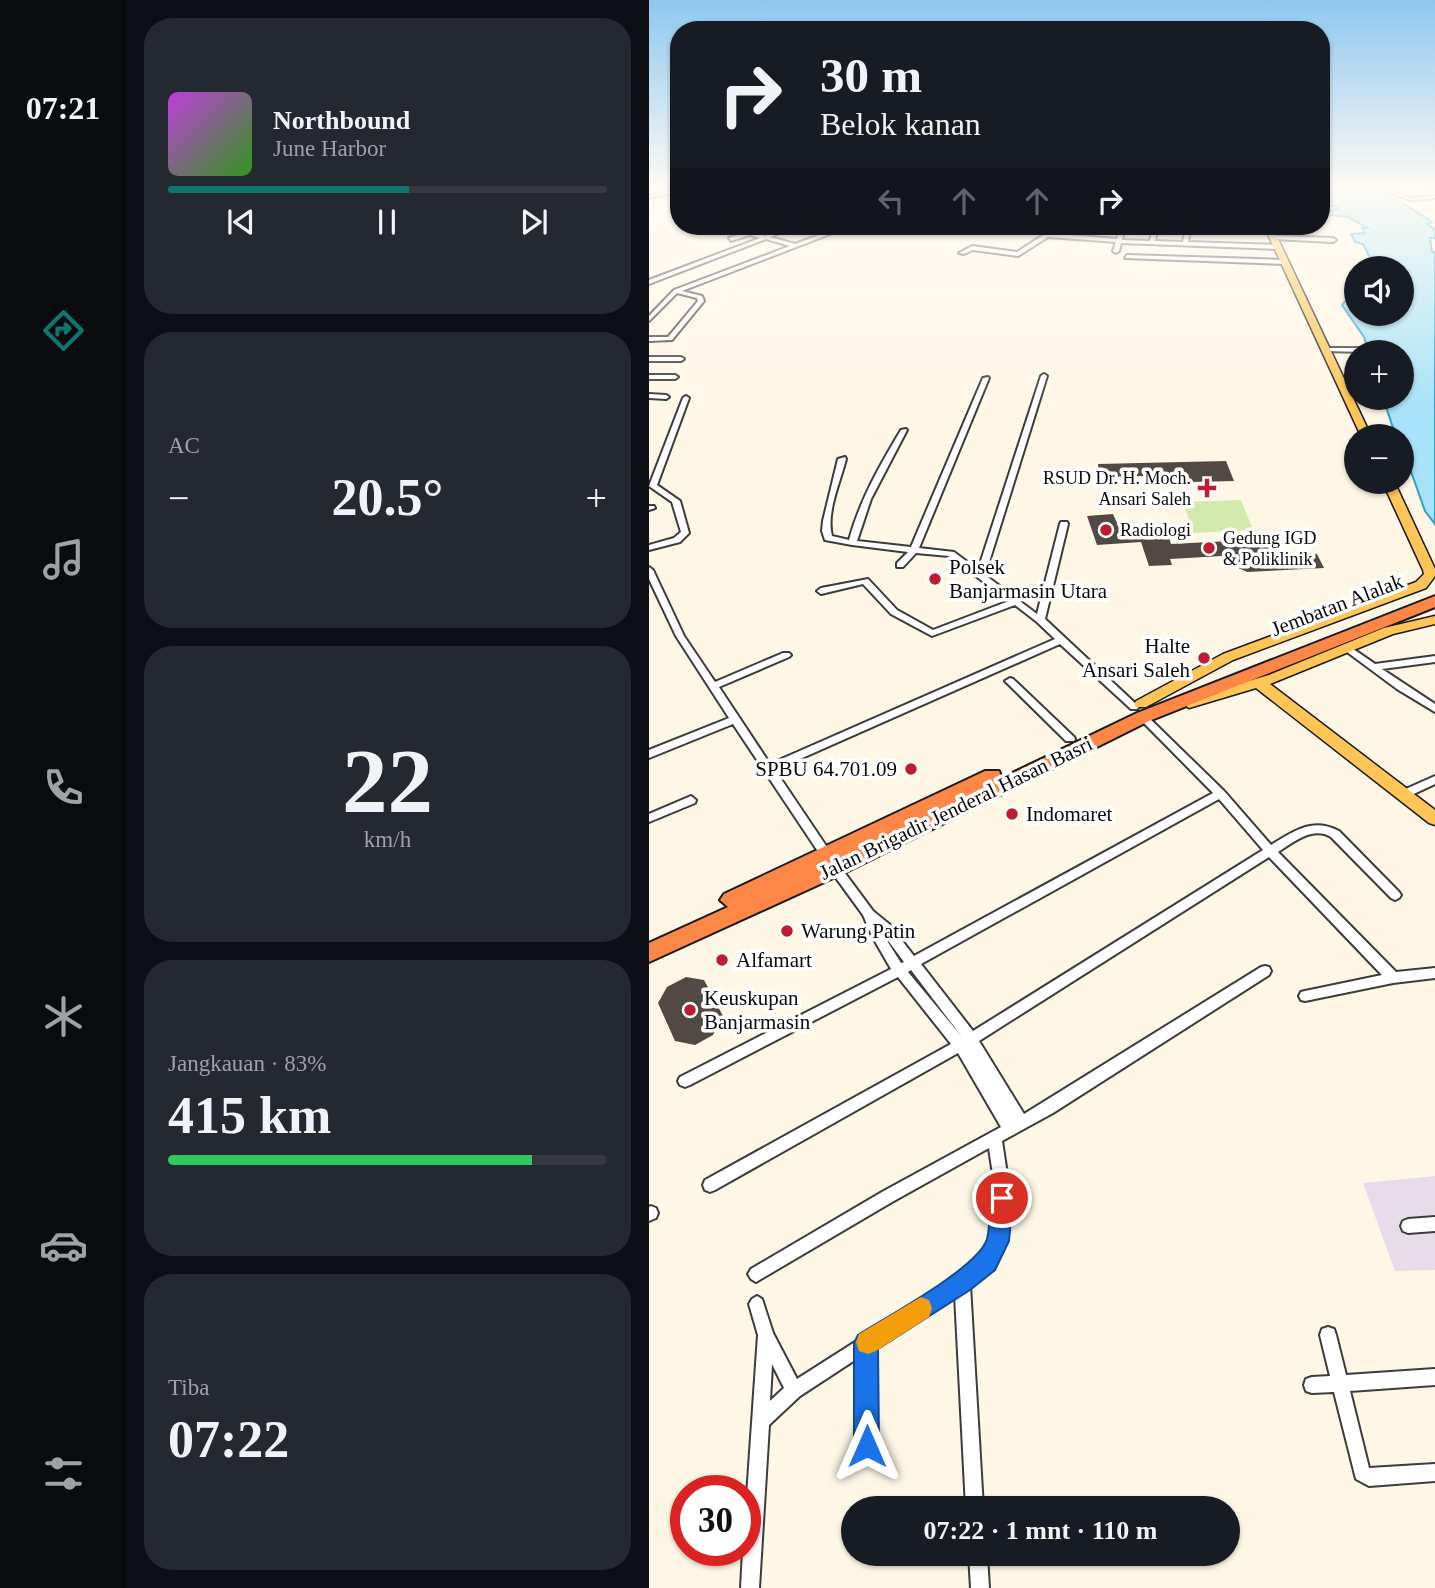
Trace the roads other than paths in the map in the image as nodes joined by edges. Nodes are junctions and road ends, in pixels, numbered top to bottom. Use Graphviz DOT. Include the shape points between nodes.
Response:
graph roads {
  1 [pos="706,260"];
  2 [pos="758,260"];
  3 [pos="1250,260"];
  4 [pos="1285,261"];
  5 [pos="649,282"];
  6 [pos="676,291"];
  7 [pos="649,319"];
  8 [pos="649,339"];
  9 [pos="1326,350"];
  10 [pos="1344,350"];
  11 [pos="649,359"];
  12 [pos="681,359"];
  13 [pos="1044,376"];
  14 [pos="649,377"];
  15 [pos="675,377"];
  16 [pos="986,378"];
  17 [pos="649,396"];
  18 [pos="666,397"];
  19 [pos="686,398"];
  20 [pos="1360,424"];
  21 [pos="904,430"];
  22 [pos="843,459"];
  23 [pos="1394,494"];
  24 [pos="1064,524"];
  25 [pos="852,543"];
  26 [pos="649,548"];
  27 [pos="914,550"];
  28 [pos="900,565"];
  29 [pos="649,570"];
  30 [pos="980,576"];
  31 [pos="1433,580"];
  32 [pos="821,591"];
  33 [pos="1435,601"];
  34 [pos="1016,602"];
  35 [pos="1040,620"];
  36 [pos="1435,620"];
  37 [pos="1061,640"];
  38 [pos="1346,647"];
  39 [pos="786,655"];
  40 [pos="1435,659"];
  41 [pos="1373,667"];
  42 [pos="1260,671"];
  43 [pos="1010,681"];
  44 [pos="713,685"];
  45 [pos="1435,709"];
  46 [pos="1142,710"];
  47 [pos="736,719"];
  48 [pos="1070,739"];
  49 [pos="649,754"];
  50 [pos="770,768"];
  51 [pos="1435,780"];
  52 [pos="1220,794"];
  53 [pos="1403,795"];
  54 [pos="691,800"];
  55 [pos="649,818"];
  56 [pos="1435,819"];
  57 [pos="1270,851"];
  58 [pos="832,862"];
  59 [pos="761,894"];
  60 [pos="1395,895"];
  61 [pos="649,938"];
  62 [pos="649,953"];
  63 [pos="906,967"];
  64 [pos="1265,971"];
  65 [pos="1435,972"];
  66 [pos="1393,978"];
  67 [pos="1305,996"];
  68 [pos="966,1042"];
  69 [pos="685,1081"];
  70 [pos="1015,1125"];
  71 [pos="994,1136"];
  72 [pos="710,1185"];
  73 [pos="1435,1224"];
  74 [pos="1408,1226"];
  75 [pos="756,1274"];
  76 [pos="962,1282"];
  77 [pos="757,1304"];
  78 [pos="766,1335"];
  79 [pos="1328,1335"];
  80 [pos="866,1343"];
  81 [pos="1435,1377"];
  82 [pos="1339,1383"];
  83 [pos="1312,1385"];
  84 [pos="794,1390"];
  85 [pos="762,1420"];
  86 [pos="867,1446"];
  87 [pos="1435,1472"];
  88 [pos="974,1496"];
  89 [pos="979,1566"];
  90 [pos="750,1588"];
  91 [pos="980,1588"];
  1 -- 5 [label="street"];
  2 -- 6 [label="street"];
  3 -- 4 [label="street"];
  4 -- 9 [label="main road"];
  6 -- 7 [label="street"];
  6 -- 8 [label="street" via="701,301 669,339"];
  9 -- 10 [label="street"];
  9 -- 20 [label="main road"];
  11 -- 12 [label="street"];
  13 -- 30 [label="street"];
  14 -- 15 [label="street"];
  16 -- 27 [label="street"];
  17 -- 18 [label="street"];
  19 -- 26 [label="street" via="653,486 676,501 685,533"];
  21 -- 25 [label="street" via="869,496"];
  22 -- 25 [label="street" via="826,535"];
  23 -- 31 [label="main road"];
  24 -- 35 [label="street"];
  25 -- 27 [label="street"];
  27 -- 28 [label="street"];
  27 -- 30 [label="street" via="951,554"];
  29 -- 44 [label="street" via="680,636"];
  30 -- 34 [label="street"];
  31 -- 42 [label="highway, Jembatan Alalak"];
  31 -- 46 [label="main road" via="1228,657 1174,684"];
  32 -- 34 [label="street" via="865,581 894,612 933,633"];
  33 -- 42 [label="highway, Jembatan Alalak"];
  34 -- 35 [label="street"];
  35 -- 37 [label="street"];
  36 -- 38 [label="main road"];
  37 -- 46 [label="street"];
  37 -- 50 [label="street"];
  38 -- 41 [label="street"];
  38 -- 42 [label="main road"];
  39 -- 44 [label="street"];
  40 -- 41 [label="street"];
  41 -- 45 [label="street"];
  42 -- 46 [label="highway, Jalan Brigadir Jenderal Hasan Basri"];
  42 -- 53 [label="main road"];
  43 -- 48 [label="street"];
  44 -- 47 [label="street"];
  46 -- 48 [label="highway, Jalan Brigadir Jenderal Hasan Basri"];
  46 -- 52 [label="street"];
  46 -- 58 [label="highway, Jalan Brigadir Jenderal Hasan Basri"];
  47 -- 49 [label="street"];
  47 -- 50 [label="street"];
  48 -- 58 [label="highway, Jalan Brigadir Jenderal Hasan Basri"];
  50 -- 58 [label="street"];
  51 -- 53 [label="street"];
  52 -- 57 [label="street"];
  52 -- 63 [label="street"];
  53 -- 56 [label="main road"];
  54 -- 55 [label="street"];
  57 -- 60 [label="street" via="1313,828 1325,827"];
  57 -- 66 [label="street"];
  57 -- 68 [label="street"];
  58 -- 59 [label="highway, Jalan Brigadir Jenderal Hasan Basri"];
  58 -- 63 [label="street" via="869,914 874,930"];
  59 -- 61 [label="highway, Jalan Brigadir Jenderal Hasan Basri"];
  59 -- 62 [label="highway, Jalan Brigadir Jenderal Hasan Basri"];
  63 -- 68 [label="street"];
  63 -- 69 [label="street"];
  64 -- 70 [label="street"];
  65 -- 66 [label="street"];
  66 -- 67 [label="street"];
  68 -- 70 [label="street"];
  68 -- 72 [label="street"];
  70 -- 71 [label="street"];
  71 -- 75 [label="street"];
  71 -- 76 [label="street" via="1002,1198 998,1241 987,1262"];
  73 -- 74 [label="street"];
  76 -- 80 [label="street"];
  76 -- 88 [label="street"];
  77 -- 78 [label="street"];
  78 -- 84 [label="street"];
  78 -- 85 [label="street"];
  79 -- 82 [label="street"];
  80 -- 84 [label="street"];
  80 -- 86 [label="street"];
  81 -- 82 [label="street"];
  82 -- 83 [label="street"];
  82 -- 87 [label="street" via="1362,1473 1369,1477"];
  84 -- 85 [label="street"];
  85 -- 90 [label="street"];
  89 -- 91 [label="street"];
}
